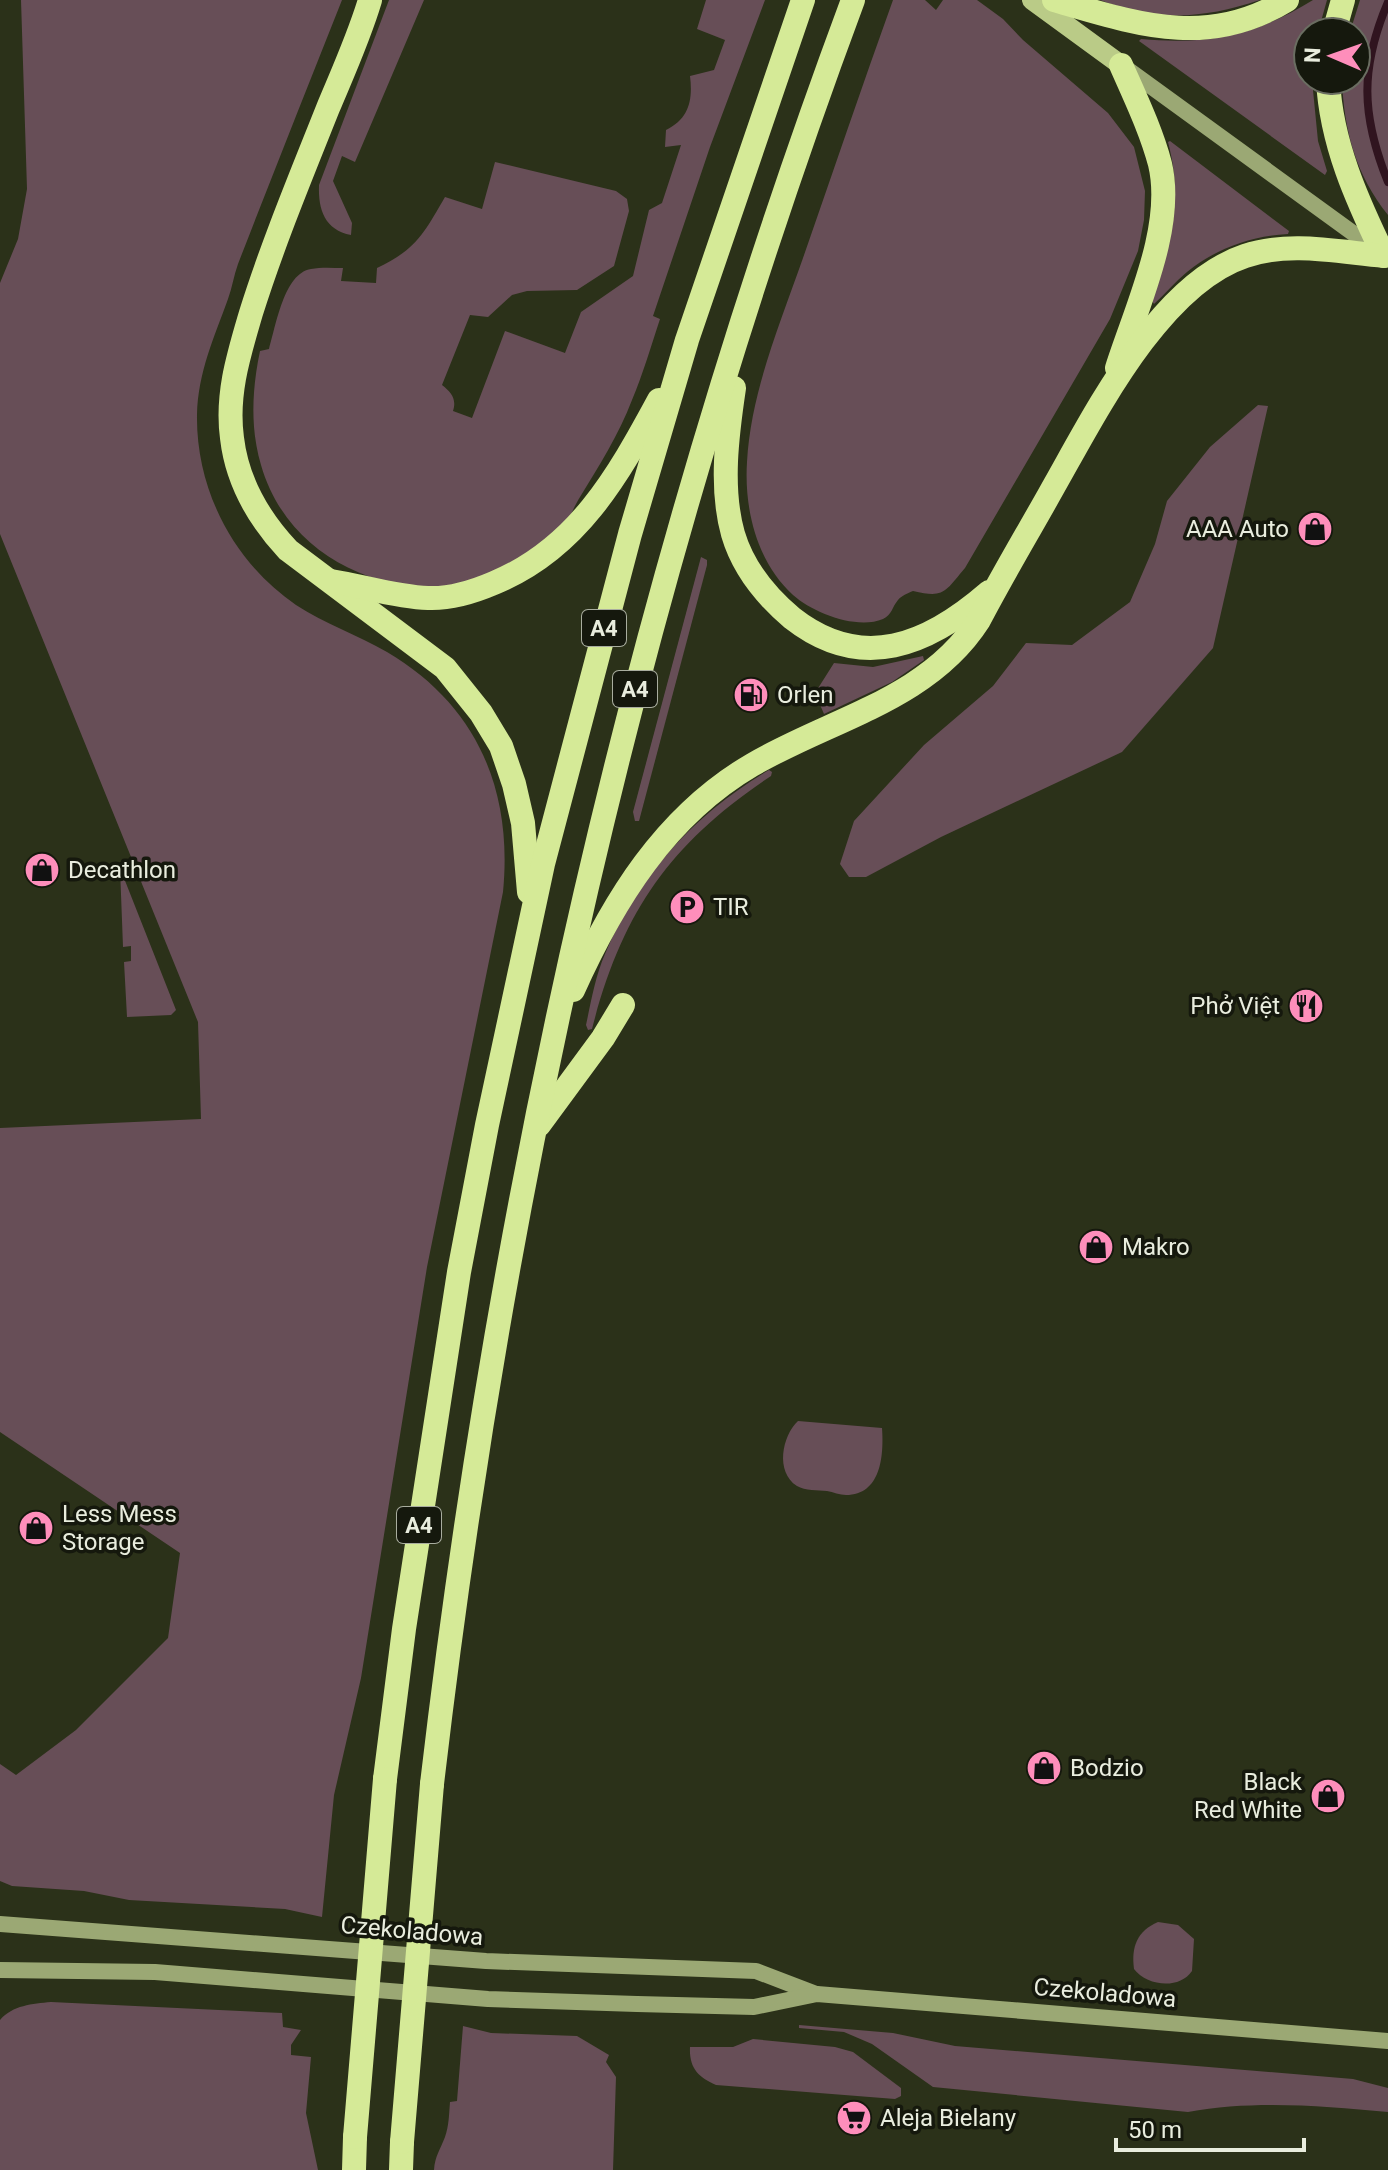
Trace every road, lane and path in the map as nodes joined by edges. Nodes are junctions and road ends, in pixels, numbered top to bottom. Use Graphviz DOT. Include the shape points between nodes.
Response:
graph roads {
  1 [pos="803,0"];
  2 [pos="853,0"];
  3 [pos="1032,0"];
  4 [pos="1054,0"];
  5 [pos="1287,0"];
  6 [pos="369,7"];
  7 [pos="1121,65"];
  8 [pos="1330,96"];
  9 [pos="1386,257"];
  10 [pos="746,314"];
  11 [pos="687,340"];
  12 [pos="1111,387"];
  13 [pos="1004,576"];
  14 [pos="331,581"];
  15 [pos="531,919"];
  16 [pos="623,1005"];
  17 [pos="545,1069"];
  18 [pos="532,1137"];
  19 [pos="0,1924"];
  20 [pos="0,1970"];
  21 [pos="817,1994"];
  22 [pos="1388,2041"];
  23 [pos="354,2170"];
  24 [pos="401,2170"];
  1 -- 11 [label="highway, А4"];
  2 -- 10 [label="highway, A4"];
  3 -- 7 [label="main road"];
  4 -- 5 [label="highway" via="1142,25 1183,30 1249,19"];
  6 -- 14 [label="highway" via="275,241 239,353 230,401 232,440 253,504 288,550"];
  7 -- 9 [label="street"];
  7 -- 12 [label="highway" via="1159,163 1163,199 1156,245"];
  8 -- 9 [label="highway" via="1341,153"];
  9 -- 12 [label="highway" via="1285,248 1227,262 1197,281 1164,314"];
  10 -- 13 [label="highway" via="729,421 729,515 746,564 778,607 820,638 883,648 909,643 967,612"];
  10 -- 17 [label="highway, A4" via="643,659"];
  11 -- 14 [label="highway" via="649,419 598,504 520,573 474,591 429,598"];
  11 -- 15 [label="highway, А4" via="584,703"];
  12 -- 13 [label="highway"];
  13 -- 17 [label="highway" via="974,628 941,664 880,705 744,770 663,838 591,950"];
  14 -- 15 [label="highway" via="445,668 501,746 523,823"];
  15 -- 23 [label="highway, A4, bridge" via="459,1272 404,1629 385,1779"];
  16 -- 18 [label="highway"];
  17 -- 18 [label="highway, A4"];
  18 -- 24 [label="highway, A4, bridge" via="451,1621 432,1784"];
  19 -- 21 [label="street, Czekoladowa" via="486,1961 756,1971"];
  20 -- 21 [label="street, Czekoladowa" via="155,1972 488,1999 637,2004 754,2007"];
  21 -- 22 [label="street, Czekoladowa"];
}
